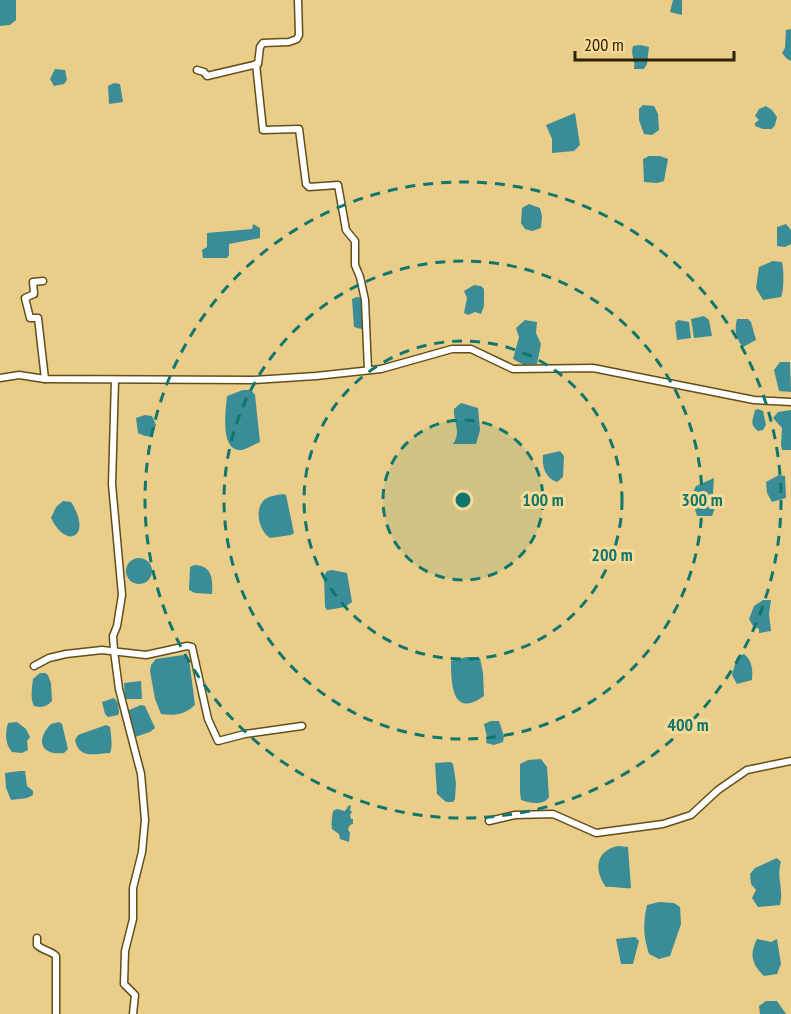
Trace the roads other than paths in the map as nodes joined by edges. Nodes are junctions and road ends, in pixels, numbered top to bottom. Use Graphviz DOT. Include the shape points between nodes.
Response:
graph roads {
  1 [pos="298,0"];
  2 [pos="256,64"];
  3 [pos="197,70"];
  4 [pos="43,281"];
  5 [pos="368,370"];
  6 [pos="0,378"];
  7 [pos="45,379"];
  8 [pos="115,380"];
  9 [pos="791,402"];
  10 [pos="114,651"];
  11 [pos="34,666"];
  12 [pos="302,726"];
  13 [pos="791,761"];
  14 [pos="489,821"];
  15 [pos="37,938"];
  16 [pos="56,1014"];
  17 [pos="133,1014"];
  1 -- 2 [label="street" via="297,39 263,43"];
  2 -- 3 [label="street" via="207,76"];
  2 -- 5 [label="street" via="263,130 299,129 306,184 338,185 346,230 355,241 355,265 364,300"];
  4 -- 7 [label="street" via="33,282 34,294 25,298 30,318 38,318"];
  5 -- 8 [label="street" via="253,380"];
  5 -- 9 [label="street" via="452,349 471,349 513,369 593,368 754,400"];
  6 -- 7 [label="street" via="19,375"];
  7 -- 8 [label="street"];
  8 -- 10 [label="street" via="112,484 122,595 113,636"];
  10 -- 11 [label="street" via="66,654"];
  10 -- 12 [label="street" via="146,655 192,647 208,719 218,741"];
  10 -- 17 [label="street" via="118,689 141,774 145,820 133,888 133,920 125,951 124,984 135,995"];
  13 -- 14 [label="street" via="747,770 691,815 663,824 596,833 553,814 516,815"];
  15 -- 16 [label="street" via="40,948 56,956"];
}
